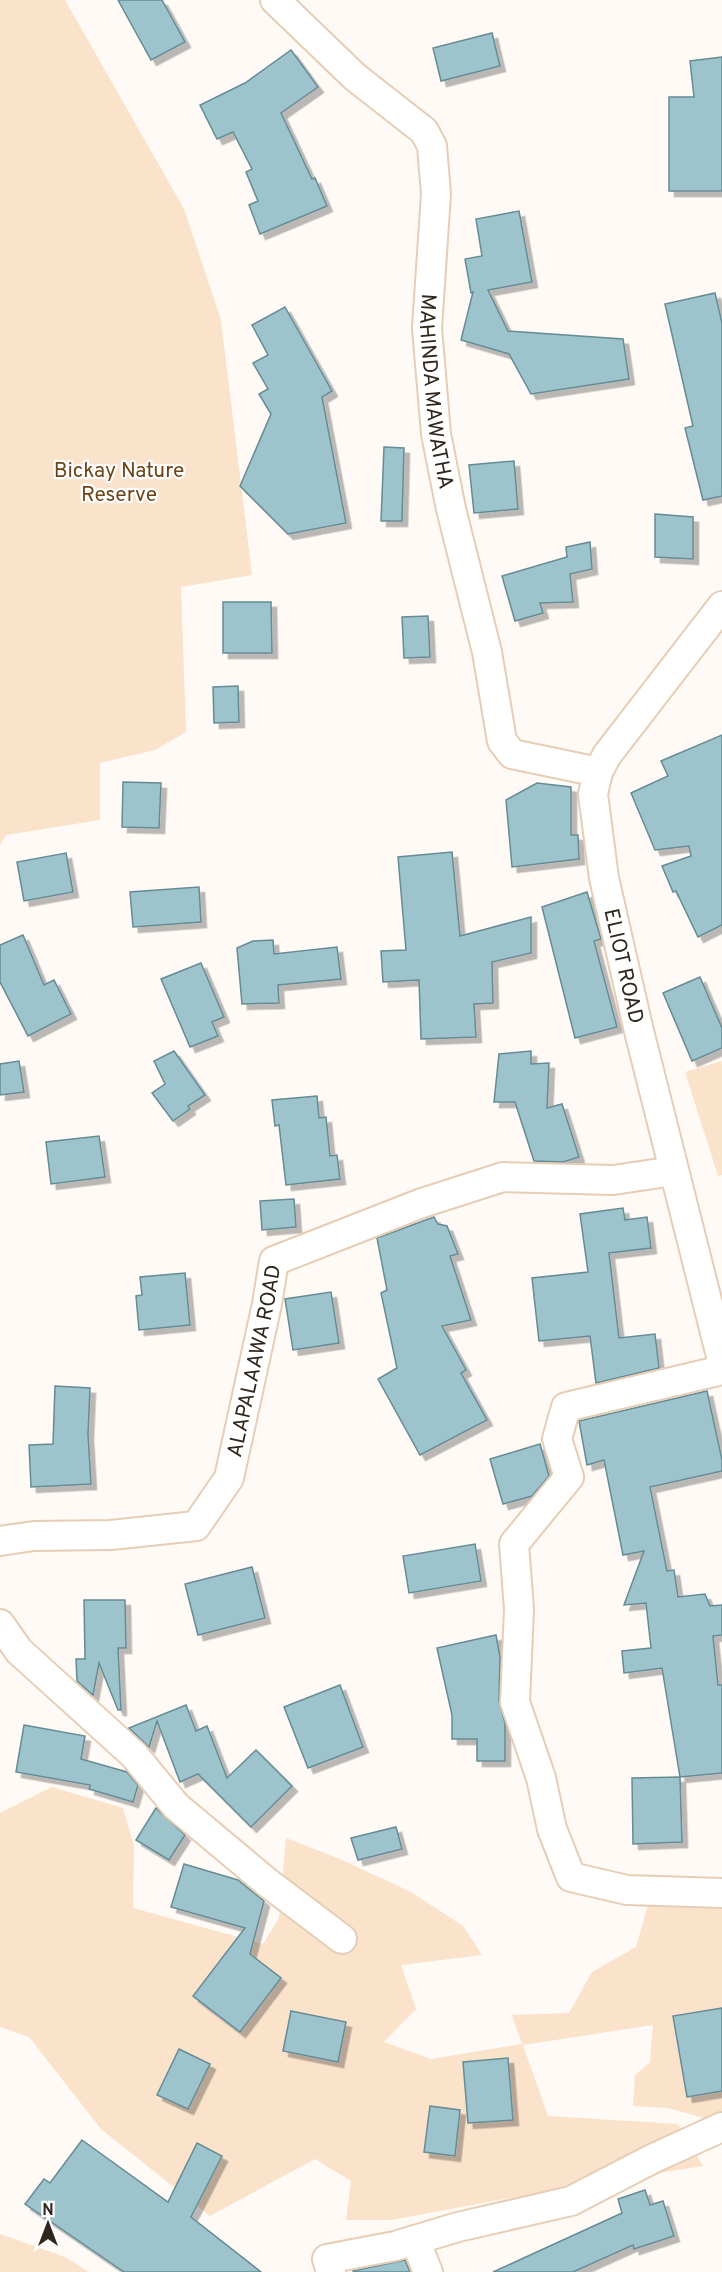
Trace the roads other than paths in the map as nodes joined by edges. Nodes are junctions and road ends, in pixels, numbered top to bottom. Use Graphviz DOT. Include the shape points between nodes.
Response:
graph roads {
  1 [pos="275,0"];
  2 [pos="722,606"];
  3 [pos="598,772"];
  4 [pos="674,1171"];
  5 [pos="722,1360"];
  6 [pos="722,1370"];
  7 [pos="0,1541"];
  8 [pos="0,1624"];
  9 [pos="722,1893"];
  10 [pos="342,1939"];
  11 [pos="722,2127"];
  12 [pos="415,2240"];
  13 [pos="332,2272"];
  14 [pos="428,2272"];
  1 -- 3 [label="street, MAHINDA MAWATHA" via="355,77 424,131 432,146 436,194 427,328 436,434 487,652 502,741 512,754"];
  2 -- 3 [label="street, ELIOT ROAD"];
  3 -- 4 [label="street, ELIOT ROAD" via="593,794 604,878"];
  4 -- 5 [label="street, ELIOT ROAD"];
  4 -- 7 [label="street, ALAPALAAWA ROAD" via="613,1180 503,1177 422,1203 274,1261 229,1478 196,1526"];
  6 -- 9 [label="street" via="566,1407 556,1439 569,1477 514,1544 519,1608 515,1702 541,1778 552,1829 571,1877 627,1890"];
  8 -- 10 [label="street" via="18,1651 134,1755 176,1806"];
  11 -- 12 [label="street" via="571,2201"];
  12 -- 13 [label="street" via="327,2259"];
  12 -- 14 [label="street"];
}
